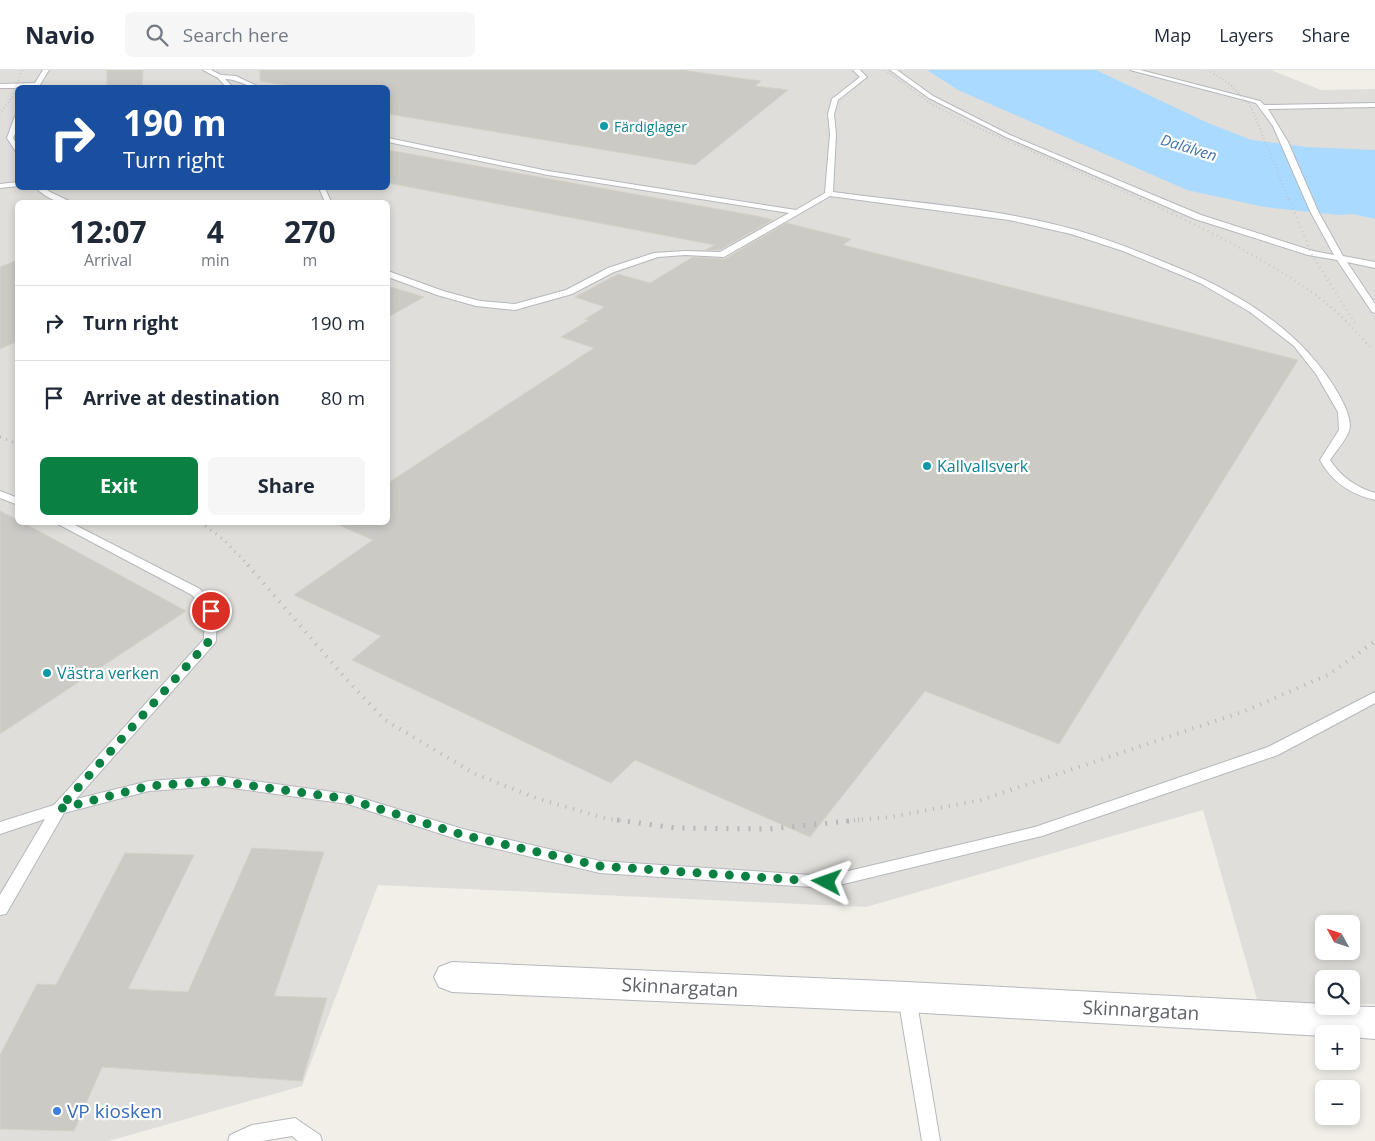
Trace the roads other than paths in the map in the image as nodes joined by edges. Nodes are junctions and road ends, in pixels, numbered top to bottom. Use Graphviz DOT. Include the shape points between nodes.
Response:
graph roads {
  1 [pos="46,70"];
  2 [pos="206,70"];
  3 [pos="856,70"];
  4 [pos="893,70"];
  5 [pos="1134,70"];
  6 [pos="220,76"];
  7 [pos="37,85"];
  8 [pos="228,85"];
  9 [pos="251,85"];
  10 [pos="0,86"];
  11 [pos="15,86"];
  12 [pos="1375,105"];
  13 [pos="1264,107"];
  14 [pos="15,124"];
  15 [pos="390,140"];
  16 [pos="15,147"];
  17 [pos="15,184"];
  18 [pos="0,186"];
  19 [pos="42,190"];
  20 [pos="829,194"];
  21 [pos="62,200"];
  22 [pos="796,212"];
  23 [pos="1340,259"];
  24 [pos="1375,265"];
  25 [pos="390,275"];
  26 [pos="1375,310"];
  27 [pos="0,494"];
  28 [pos="1375,498"];
  29 [pos="15,501"];
  30 [pos="65,525"];
  31 [pos="1375,696"];
  32 [pos="59,809"];
  33 [pos="0,828"];
  34 [pos="0,909"];
  35 [pos="452,977"];
  36 [pos="907,997"];
  37 [pos="1375,1023"];
  38 [pos="238,1141"];
  39 [pos="313,1141"];
  40 [pos="931,1141"];
  1 -- 7 [label="lane"];
  2 -- 6 [label="lane"];
  3 -- 20 [label="lane" via="864,76 835,99 831,114"];
  4 -- 23 [label="lane" via="930,96 1008,136 1198,217"];
  5 -- 13 [label="lane" via="1258,102"];
  6 -- 8 [label="lane"];
  6 -- 9 [label="lane" via="234,77"];
  10 -- 11 [label="lane"];
  12 -- 13 [label="lane"];
  13 -- 23 [label="lane" via="1282,138 1320,225"];
  14 -- 16 [label="lane" via="10,138"];
  15 -- 22 [label="lane" via="574,177"];
  17 -- 18 [label="lane"];
  19 -- 21 [label="lane"];
  20 -- 22 [label="lane"];
  20 -- 28 [label="lane" via="1009,218 1073,232 1126,249 1202,281 1253,310 1297,344 1343,412 1344,430 1325,460 1333,474"];
  22 -- 25 [label="lane" via="721,255 657,255 611,270 569,292 516,307 479,304"];
  23 -- 24 [label="lane"];
  23 -- 26 [label="lane"];
  27 -- 29 [label="lane"];
  30 -- 32 [label="lane" via="196,592 211,611 210,640"];
  31 -- 32 [label="lane" via="1273,751 1037,832 827,882 600,866 463,835 348,799 218,781 149,786"];
  32 -- 33 [label="lane"];
  32 -- 34 [label="lane"];
  35 -- 36 [label="street, Skinnargatan"];
  36 -- 37 [label="street, Skinnargatan"];
  36 -- 40 [label="lane"];
  38 -- 39 [label="lane" via="252,1134 295,1127"];
}
